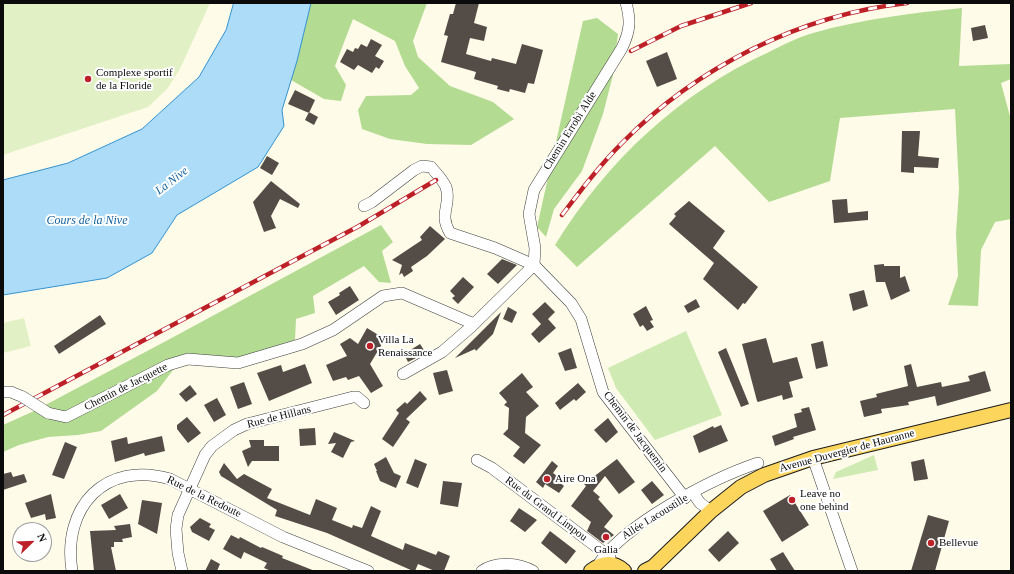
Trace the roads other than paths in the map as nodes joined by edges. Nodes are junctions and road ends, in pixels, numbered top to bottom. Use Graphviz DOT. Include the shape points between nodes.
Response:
graph roads {
  1 [pos="626,3"];
  2 [pos="364,206"];
  3 [pos="534,265"];
  4 [pos="474,324"];
  5 [pos="403,374"];
  6 [pos="3,392"];
  7 [pos="364,403"];
  8 [pos="1011,410"];
  9 [pos="813,458"];
  10 [pos="477,460"];
  11 [pos="758,463"];
  12 [pos="190,489"];
  13 [pos="689,495"];
  14 [pos="711,511"];
  15 [pos="614,562"];
  16 [pos="594,569"];
  17 [pos="72,571"];
  18 [pos="182,571"];
  19 [pos="368,571"];
  20 [pos="482,571"];
  21 [pos="533,571"];
  22 [pos="645,571"];
  23 [pos="852,571"];
  1 -- 3 [label="street, Chemin Errobi Alde" via="629,34 534,190 529,214 535,248"];
  2 -- 3 [label="street, Chemin de Jacquemin" via="414,170 422,166 431,167 446,189 444,224 450,233 495,248"];
  3 -- 4 [label="street"];
  3 -- 13 [label="street, Chemin de Jacquemin" via="576,310 603,392"];
  4 -- 5 [label="street" via="442,352"];
  4 -- 6 [label="street, Chemin de Jacquette, bridge" via="402,294 383,296 333,330 302,344 238,363 188,359 168,365 66,417 48,413 24,397"];
  7 -- 12 [label="street, Rue de Hillans" via="353,397 261,420 234,430 212,446 205,455"];
  8 -- 9 [label="main road, Avenue Duvergier de Hauranne"];
  9 -- 14 [label="main road, Avenue Duvergier de Hauranne" via="754,480"];
  9 -- 23 [label="street"];
  10 -- 15 [label="street, Rue du Grand Limpou" via="492,468"];
  11 -- 13 [label="street, Allée Lacoustille" via="731,473"];
  12 -- 17 [label="street, Rue de la Redoute" via="156,475 121,477 99,488 81,509 71,533"];
  12 -- 18 [label="street, Rue de Hillans" via="178,515 176,529"];
  12 -- 19 [label="street, Rue de la Redoute" via="283,537"];
  13 -- 14 [label="street, Allée Lacoustille"];
  13 -- 15 [label="street, Allée Lacoustille" via="617,541"];
  14 -- 22 [label="main road, Avenue Duvergier de Hauranne" via="653,567"];
  15 -- 16 [label="main road"];
  20 -- 21 [label="street" via="507,564"];
}
